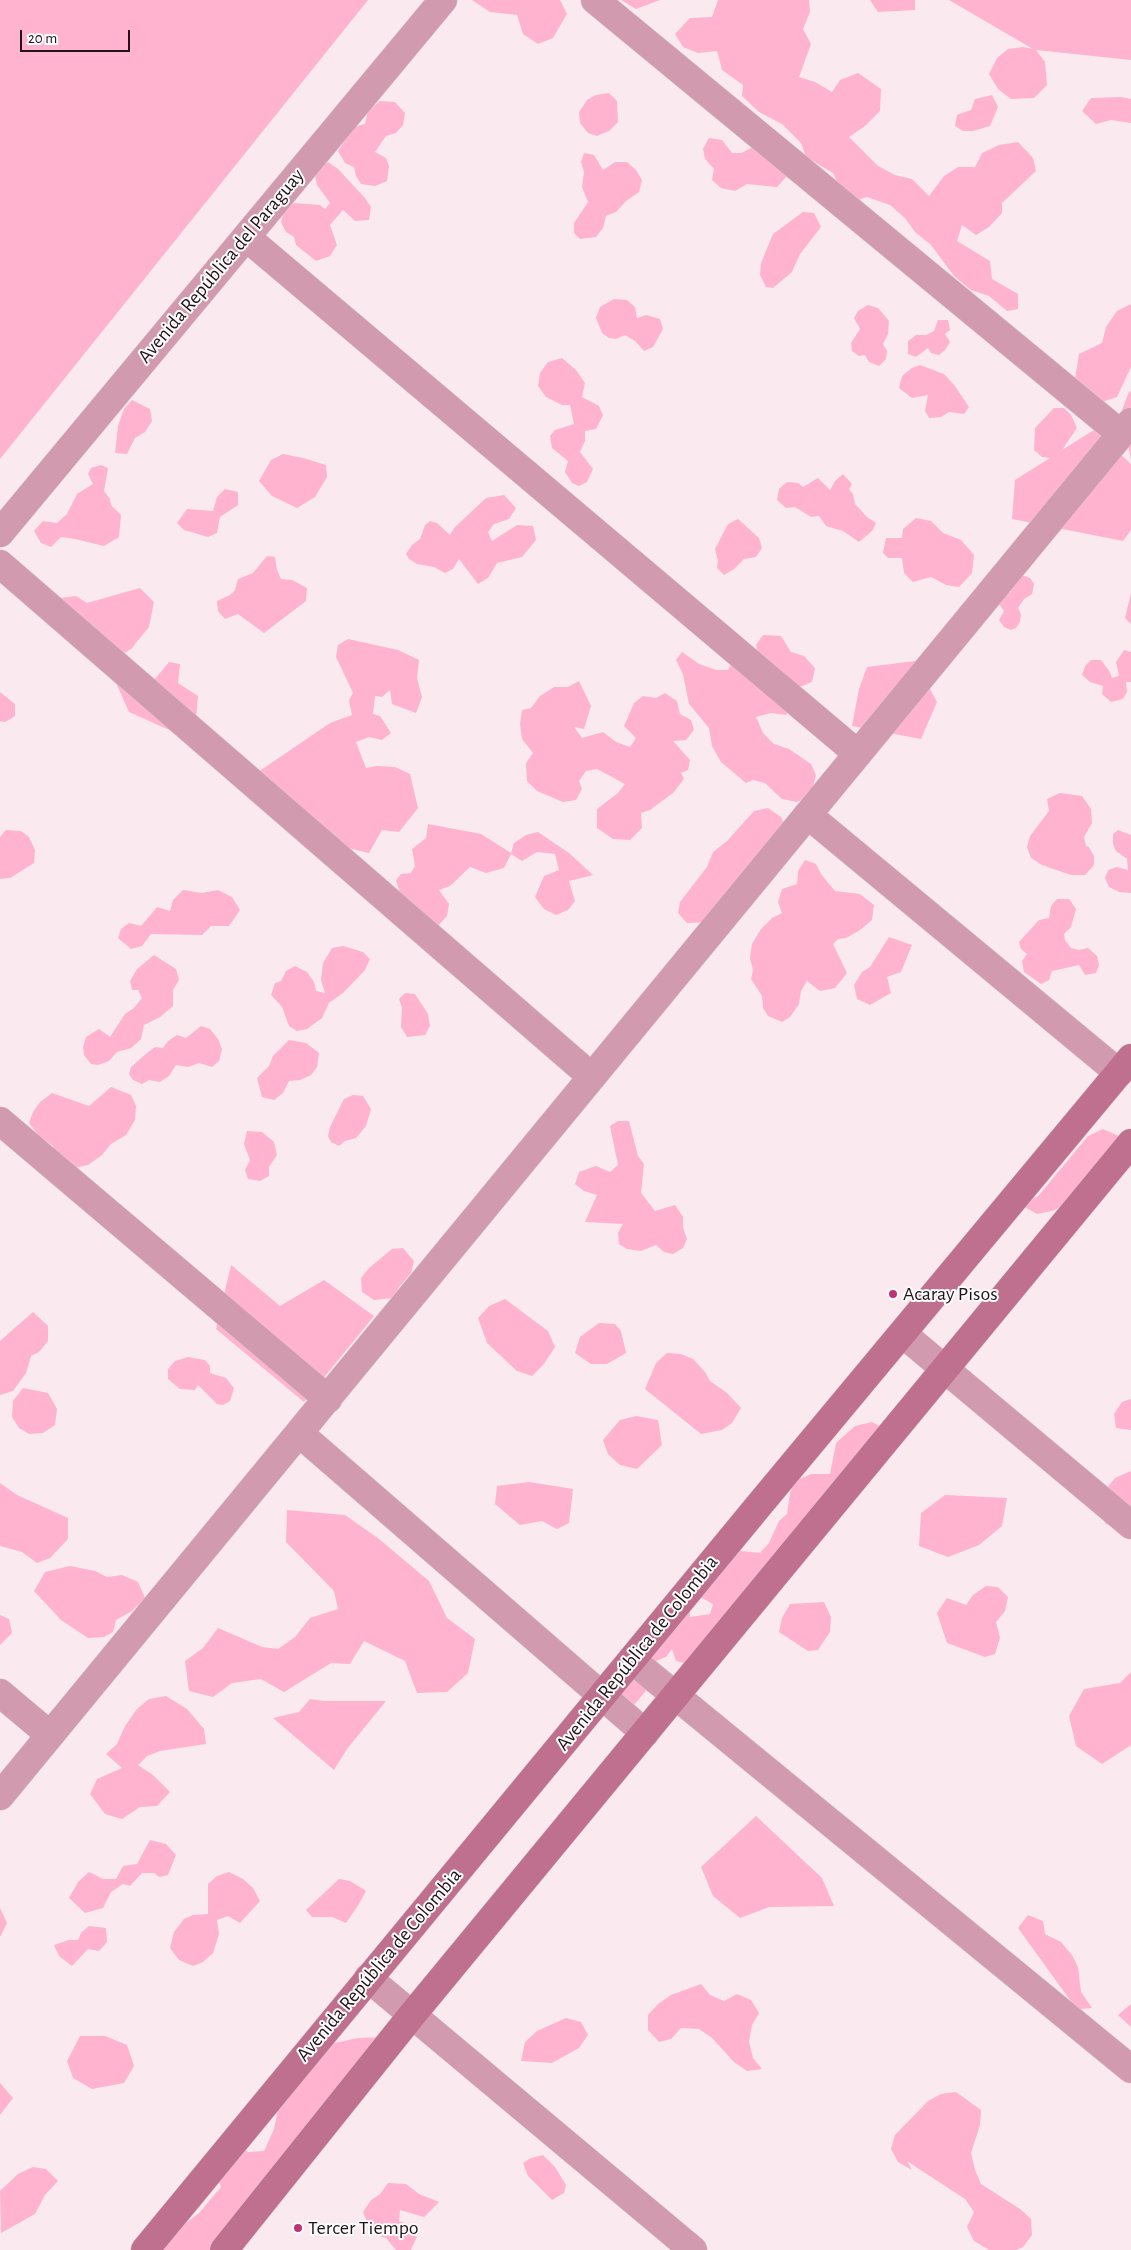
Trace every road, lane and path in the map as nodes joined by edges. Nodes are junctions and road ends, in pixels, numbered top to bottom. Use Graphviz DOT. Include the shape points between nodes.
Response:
graph roads {
  1 [pos="443,0"];
  2 [pos="595,0"];
  3 [pos="246,237"];
  4 [pos="1126,428"];
  5 [pos="0,533"];
  6 [pos="0,564"];
  7 [pos="858,754"];
  8 [pos="808,816"];
  9 [pos="1125,1066"];
  10 [pos="592,1078"];
  11 [pos="0,1121"];
  12 [pos="1131,1143"];
  13 [pos="903,1334"];
  14 [pos="944,1368"];
  15 [pos="328,1399"];
  16 [pos="299,1433"];
  17 [pos="1131,1525"];
  18 [pos="632,1660"];
  19 [pos="0,1693"];
  20 [pos="602,1696"];
  21 [pos="676,1696"];
  22 [pos="645,1733"];
  23 [pos="50,1735"];
  24 [pos="0,1796"];
  25 [pos="368,1978"];
  26 [pos="412,2016"];
  27 [pos="1131,2069"];
  28 [pos="146,2250"];
  29 [pos="224,2250"];
  30 [pos="693,2250"];
  1 -- 3 [label="street, Avenida República del Paraguay"];
  2 -- 4 [label="street"];
  3 -- 5 [label="street, Avenida República del Paraguay"];
  3 -- 7 [label="street"];
  4 -- 7 [label="street"];
  6 -- 10 [label="street"];
  7 -- 8 [label="street"];
  8 -- 9 [label="street"];
  8 -- 10 [label="street"];
  9 -- 13 [label="street, Avenida República de Colombia"];
  10 -- 15 [label="street"];
  11 -- 15 [label="street"];
  12 -- 14 [label="street"];
  13 -- 14 [label="street"];
  13 -- 18 [label="street, Avenida República de Colombia"];
  14 -- 17 [label="street"];
  14 -- 21 [label="street"];
  15 -- 16 [label="street"];
  16 -- 20 [label="street"];
  16 -- 23 [label="street"];
  18 -- 20 [label="street, Avenida República de Colombia"];
  18 -- 21 [label="street"];
  19 -- 23 [label="street"];
  20 -- 22 [label="street"];
  20 -- 25 [label="street, Avenida República de Colombia"];
  21 -- 22 [label="street"];
  21 -- 27 [label="street"];
  22 -- 26 [label="street"];
  23 -- 24 [label="street"];
  25 -- 26 [label="street"];
  25 -- 28 [label="street, Avenida República de Colombia"];
  26 -- 29 [label="street"];
  26 -- 30 [label="street"];
}
